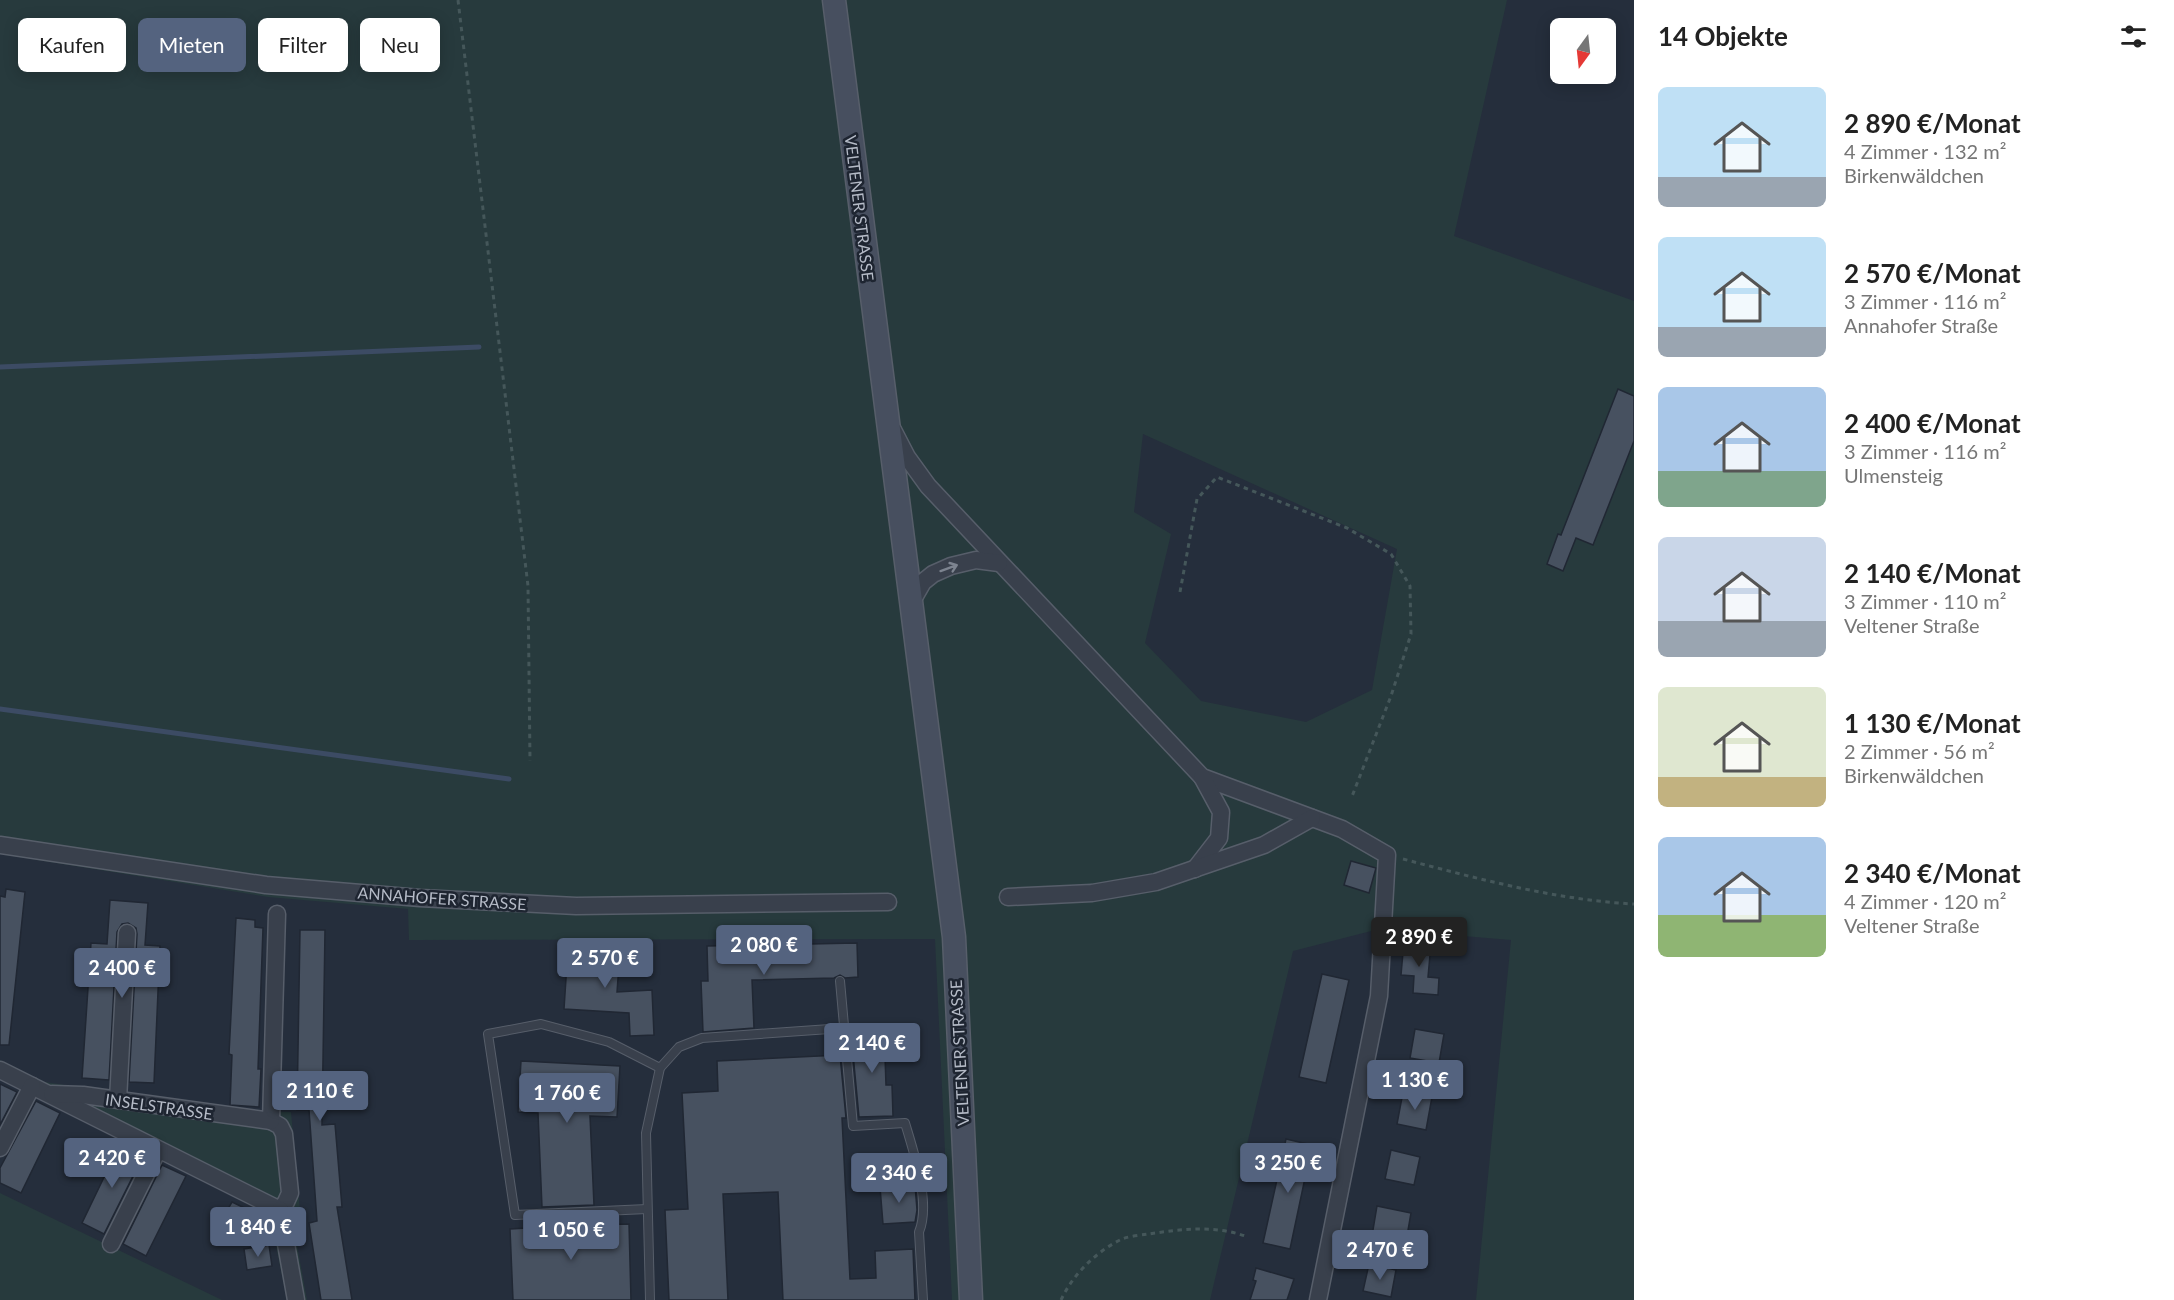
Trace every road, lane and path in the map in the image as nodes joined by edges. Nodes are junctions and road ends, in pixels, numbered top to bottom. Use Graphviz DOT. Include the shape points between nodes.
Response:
graph roads {
  1 [pos="458,0"];
  2 [pos="834,0"];
  3 [pos="887,415"];
  4 [pos="999,563"];
  5 [pos="1179,592"];
  6 [pos="912,602"];
  7 [pos="530,761"];
  8 [pos="1202,777"];
  9 [pos="1351,799"];
  10 [pos="1311,818"];
  11 [pos="0,844"];
  12 [pos="1387,855"];
  13 [pos="1195,869"];
  14 [pos="1008,897"];
  15 [pos="888,902"];
  16 [pos="1634,903"];
  17 [pos="277,914"];
  18 [pos="127,933"];
  19 [pos="840,981"];
  20 [pos="844,1028"];
  21 [pos="660,1068"];
  22 [pos="0,1070"];
  23 [pos="32,1086"];
  24 [pos="47,1093"];
  25 [pos="118,1100"];
  26 [pos="272,1121"];
  27 [pos="0,1148"];
  28 [pos="158,1150"];
  29 [pos="647,1209"];
  30 [pos="280,1210"];
  31 [pos="1245,1236"];
  32 [pos="111,1244"];
  33 [pos="296,1300"];
  34 [pos="650,1300"];
  35 [pos="923,1300"];
  36 [pos="971,1300"];
  37 [pos="1061,1300"];
  38 [pos="1318,1300"];
  1 -- 7 [label="path" via="528,586"];
  2 -- 3 [label="main road, VELTENER STRASSE"];
  3 -- 4 [label="street" via="902,449 928,486"];
  3 -- 6 [label="main road, VELTENER STRASSE"];
  6 -- 4 [label="street, one-way" via="923,582 933,574 976,560"];
  4 -- 8 [label="street"];
  5 -- 9 [label="path" via="1197,499 1217,477 1347,528 1391,554 1410,586 1411,634"];
  6 -- 36 [label="main road, VELTENER STRASSE" via="954,937"];
  8 -- 10 [label="street"];
  8 -- 13 [label="street" via="1221,812 1219,838"];
  10 -- 12 [label="street" via="1342,829"];
  10 -- 13 [label="street" via="1264,845"];
  11 -- 15 [label="street, ANNAHOFER STRASSE" via="266,885 420,898 576,906"];
  12 -- 16 [label="path" via="1496,884"];
  12 -- 38 [label="street" via="1380,996"];
  13 -- 14 [label="street" via="1156,882 1092,893"];
  17 -- 26 [label="street"];
  18 -- 25 [label="street"];
  19 -- 20 [label="lane"];
  20 -- 21 [label="lane" via="702,1038 679,1047"];
  20 -- 35 [label="lane" via="853,1126 905,1124 911,1144 920,1175 924,1222 920,1232"];
  21 -- 29 [label="lane" via="646,1133"];
  21 -- 29 [label="lane" via="609,1042 541,1024 488,1034 515,1215"];
  22 -- 23 [label="street, INSELSTRASSE"];
  23 -- 24 [label="street, INSELSTRASSE"];
  23 -- 27 [label="street"];
  24 -- 25 [label="street, INSELSTRASSE"];
  24 -- 28 [label="street, INSELSTRASSE"];
  25 -- 26 [label="street, INSELSTRASSE"];
  26 -- 30 [label="street" via="284,1134 289,1181 290,1193"];
  28 -- 30 [label="street, INSELSTRASSE"];
  28 -- 32 [label="street"];
  29 -- 34 [label="lane"];
  30 -- 33 [label="street"];
  31 -- 37 [label="path" via="1228,1230 1182,1228 1124,1238 1097,1254 1067,1287"];
}
